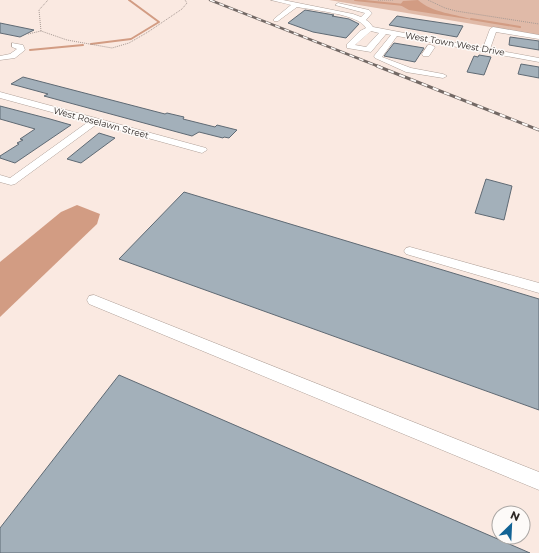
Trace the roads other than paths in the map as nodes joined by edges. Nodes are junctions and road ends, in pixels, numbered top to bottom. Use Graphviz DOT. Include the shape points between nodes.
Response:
graph roads {
  1 [pos="274,0"];
  2 [pos="329,3"];
  3 [pos="311,4"];
  4 [pos="295,5"];
  5 [pos="365,17"];
  6 [pos="276,20"];
  7 [pos="370,29"];
  8 [pos="382,34"];
  9 [pos="395,34"];
  10 [pos="539,36"];
  11 [pos="416,37"];
  12 [pos="15,45"];
  13 [pos="431,47"];
  14 [pos="486,50"];
  15 [pos="466,53"];
  16 [pos="426,54"];
  17 [pos="0,58"];
  18 [pos="539,60"];
  19 [pos="443,76"];
  20 [pos="0,95"];
  21 [pos="95,121"];
  22 [pos="202,150"];
  23 [pos="0,178"];
  24 [pos="410,251"];
  25 [pos="539,288"];
  26 [pos="94,300"];
  27 [pos="539,481"];
  1 -- 4 [label="street"];
  2 -- 5 [label="street" via="364,9 369,13"];
  3 -- 4 [label="street"];
  3 -- 5 [label="street"];
  4 -- 6 [label="street"];
  5 -- 7 [label="street"];
  7 -- 8 [label="street" via="363,32 350,46 368,50"];
  7 -- 9 [label="street, West Town West Drive"];
  9 -- 11 [label="street, West Town West Drive"];
  9 -- 19 [label="street" via="379,58 409,70"];
  10 -- 14 [label="street" via="493,29"];
  11 -- 13 [label="street" via="412,43"];
  11 -- 14 [label="street, West Town West Drive"];
  12 -- 17 [label="street" via="21,50 12,56"];
  13 -- 15 [label="street"];
  13 -- 16 [label="street"];
  14 -- 18 [label="street, West Town West Drive"];
  20 -- 21 [label="street, West Roselawn Street"];
  21 -- 22 [label="street, West Roselawn Street"];
  21 -- 23 [label="street" via="11,182"];
  24 -- 25 [label="street"];
  26 -- 27 [label="street"];
}
